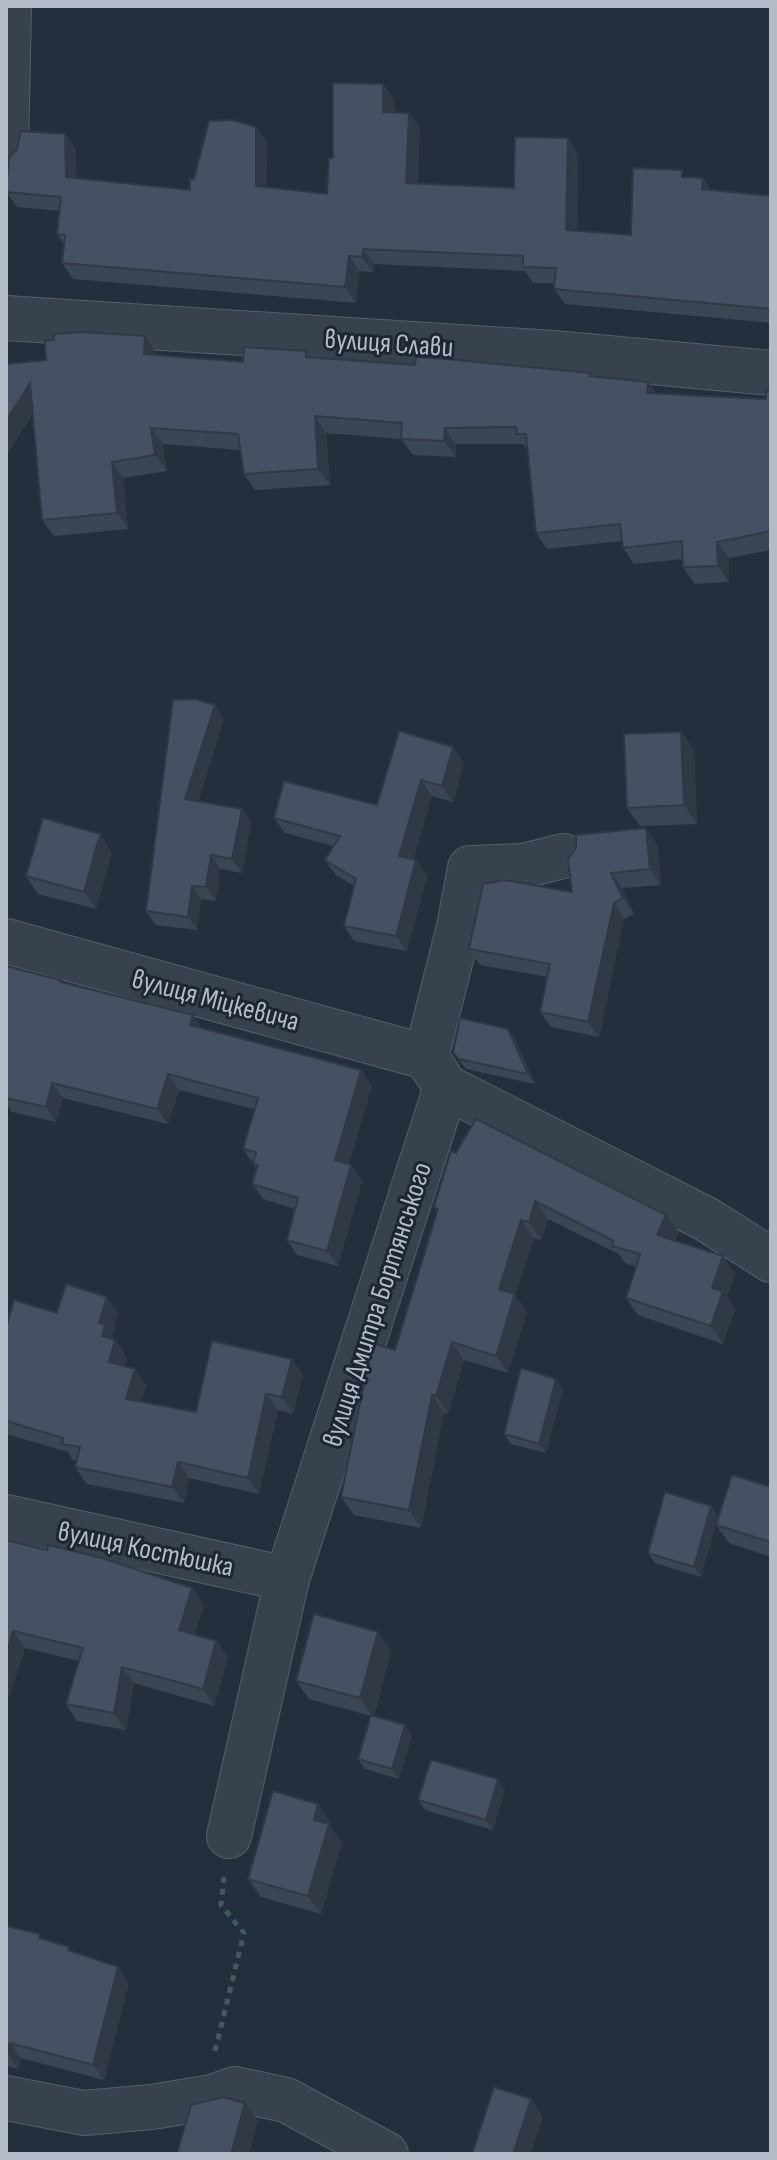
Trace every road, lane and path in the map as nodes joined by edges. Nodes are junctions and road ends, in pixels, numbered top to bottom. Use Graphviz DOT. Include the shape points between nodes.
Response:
graph roads {
  1 [pos="9,6"];
  2 [pos="6,152"];
  3 [pos="6,318"];
  4 [pos="771,373"];
  5 [pos="563,856"];
  6 [pos="6,941"];
  7 [pos="436,1072"];
  8 [pos="771,1260"];
  9 [pos="6,1517"];
  10 [pos="287,1579"];
  11 [pos="229,1836"];
  12 [pos="221,1905"];
  13 [pos="215,2048"];
  14 [pos="6,2098"];
  15 [pos="386,2154"];
  1 -- 2 [label="street"];
  3 -- 4 [label="street, вулиця Слави" via="554,353"];
  5 -- 7 [label="street, вулиця Дмитра Бортянського" via="523,866 470,868"];
  6 -- 7 [label="street, вулиця Міцкевича"];
  7 -- 8 [label="street, вулиця Міцкевича"];
  7 -- 10 [label="street, вулиця Дмитра Бортянського"];
  9 -- 10 [label="street, вулиця Костюшка"];
  10 -- 11 [label="street, вулиця Дмитра Бортянського"];
  12 -- 13 [label="path" via="244,1933"];
  14 -- 15 [label="street" via="84,2113 152,2107 235,2089 286,2100"];
}
